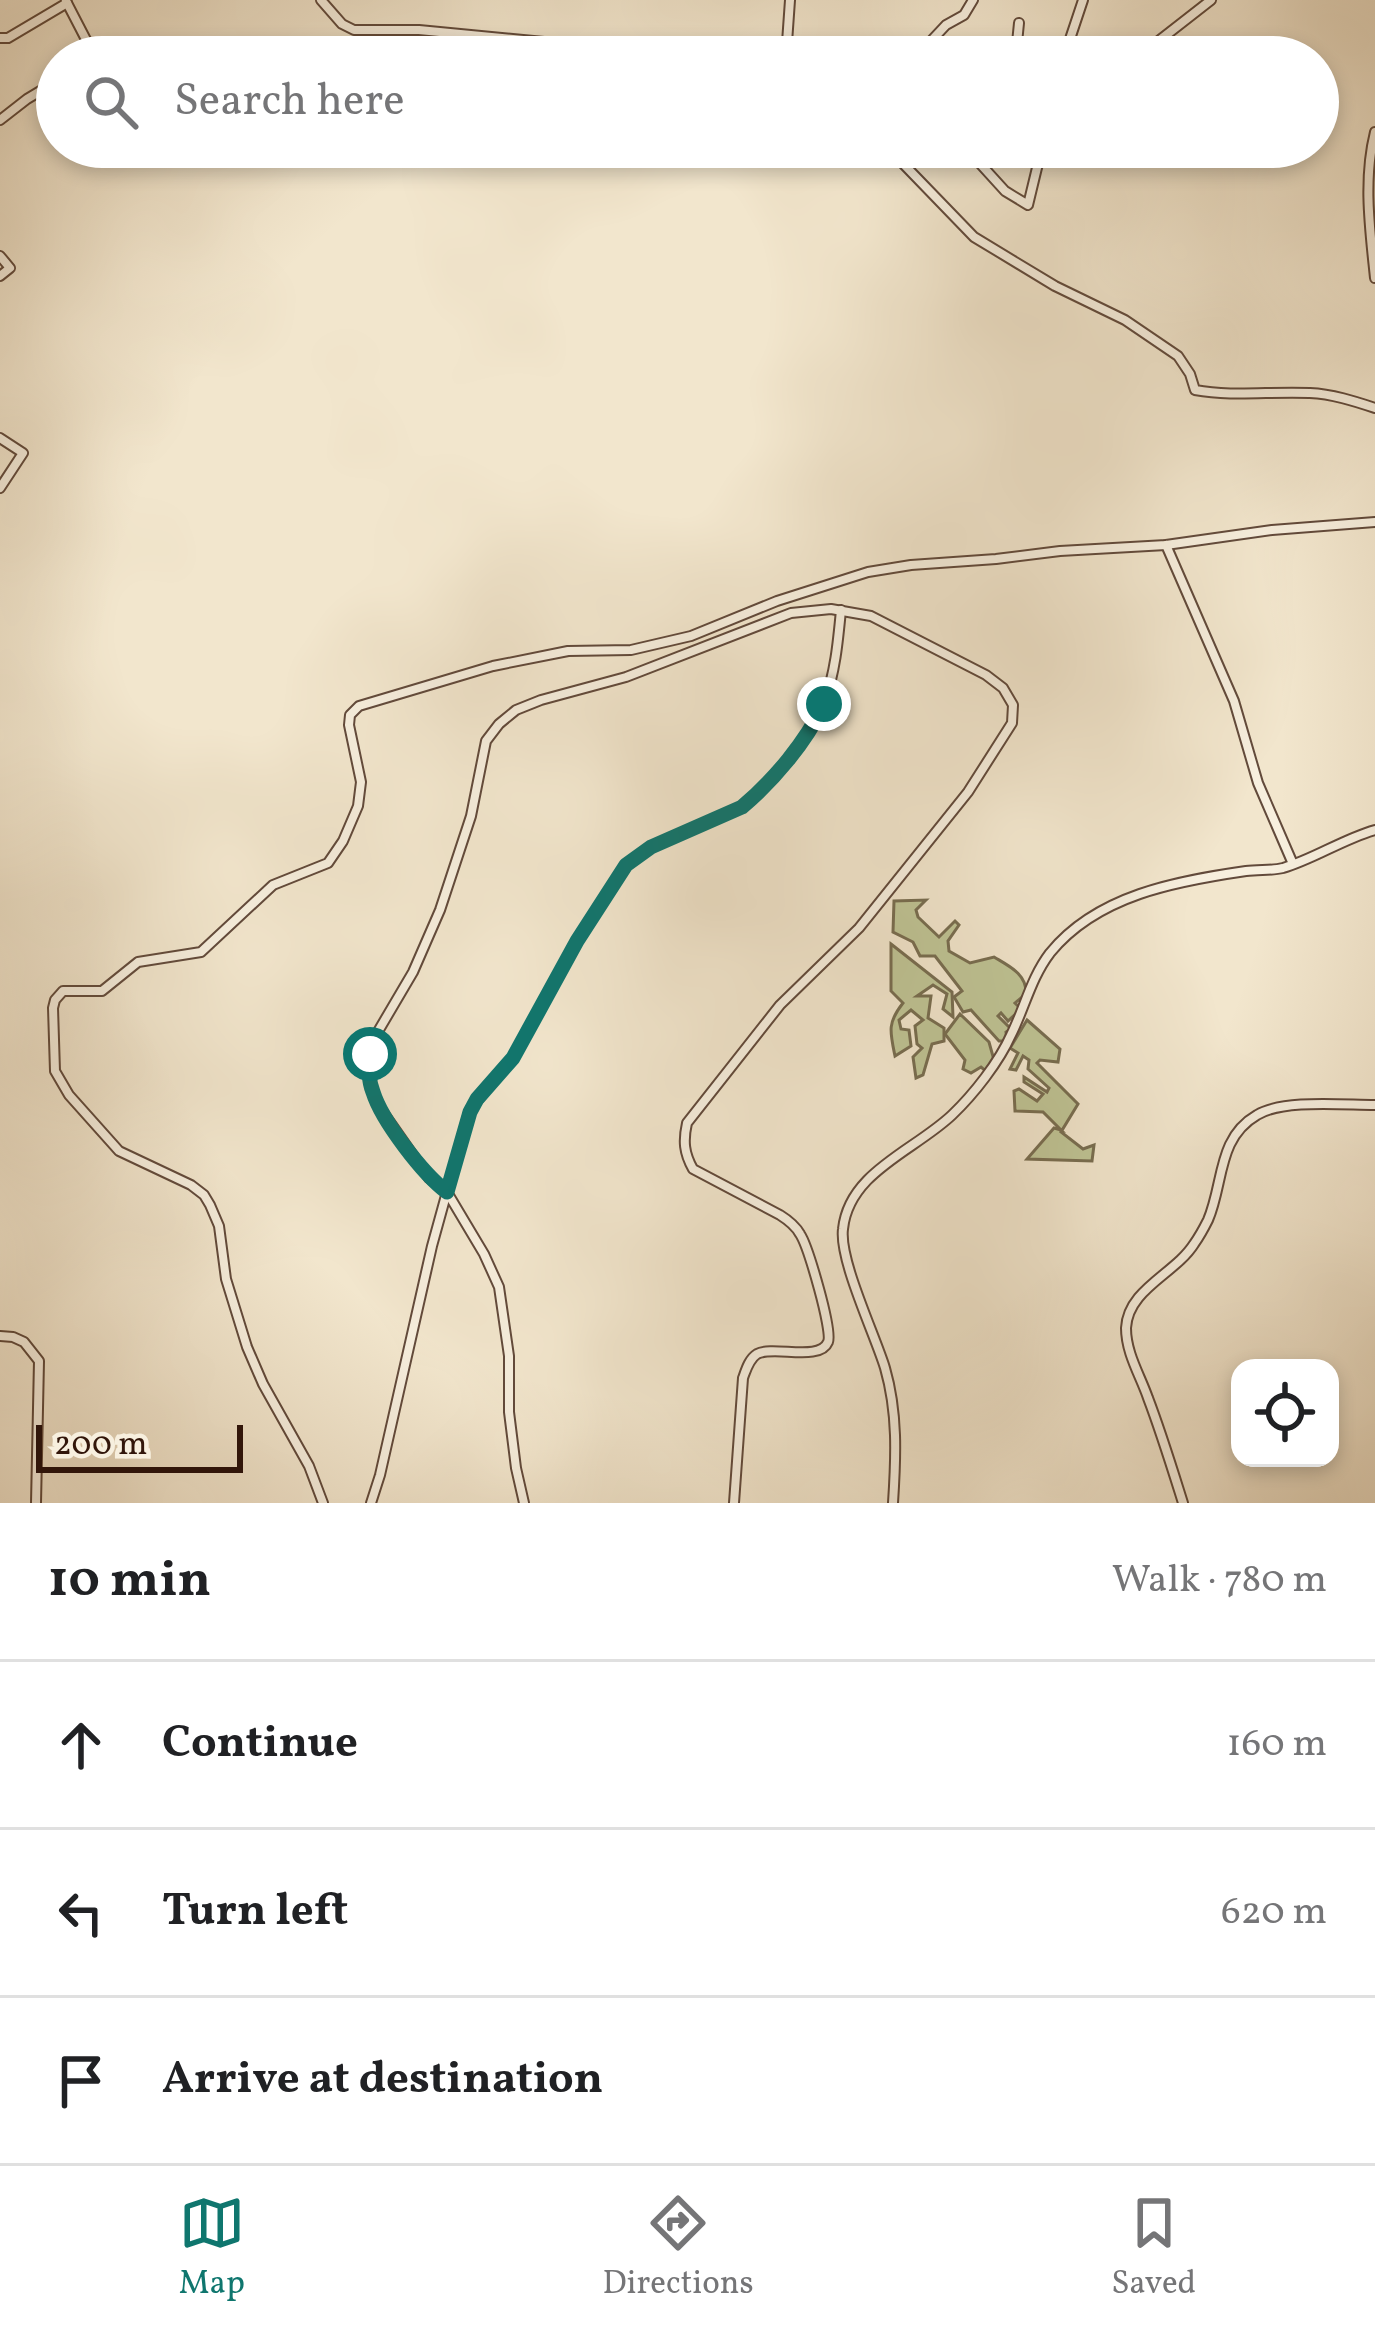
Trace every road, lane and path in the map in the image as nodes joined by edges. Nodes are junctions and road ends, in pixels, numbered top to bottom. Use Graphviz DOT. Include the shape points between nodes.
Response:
graph roads {
  1 [pos="321,0"];
  2 [pos="790,0"];
  3 [pos="974,0"];
  4 [pos="1083,0"];
  5 [pos="1211,0"];
  6 [pos="66,2"];
  7 [pos="1019,23"];
  8 [pos="84,36"];
  9 [pos="482,36"];
  10 [pos="785,36"];
  11 [pos="936,36"];
  12 [pos="1017,36"];
  13 [pos="1071,36"];
  14 [pos="1165,36"];
  15 [pos="0,38"];
  16 [pos="36,93"];
  17 [pos="0,120"];
  18 [pos="1375,132"];
  19 [pos="907,168"];
  20 [pos="985,168"];
  21 [pos="1037,168"];
  22 [pos="0,256"];
  23 [pos="0,277"];
  24 [pos="1375,278"];
  25 [pos="1375,397"];
  26 [pos="1375,408"];
  27 [pos="0,438"];
  28 [pos="0,488"];
  29 [pos="1375,522"];
  30 [pos="1166,544"];
  31 [pos="842,610"];
  32 [pos="1375,830"];
  33 [pos="1293,864"];
  34 [pos="1375,1105"];
  35 [pos="447,1192"];
  36 [pos="0,1336"];
  37 [pos="372,1501"];
  38 [pos="36,1503"];
  39 [pos="323,1503"];
  40 [pos="524,1503"];
  41 [pos="734,1503"];
  42 [pos="893,1503"];
  43 [pos="1183,1503"];
  1 -- 9 [label="street" via="354,30"];
  2 -- 10 [label="street"];
  3 -- 11 [label="street"];
  4 -- 13 [label="street"];
  5 -- 14 [label="street"];
  6 -- 8 [label="street"];
  6 -- 15 [label="street"];
  7 -- 12 [label="street"];
  16 -- 17 [label="street"];
  18 -- 24 [label="street" via="1367,204"];
  19 -- 26 [label="street" via="974,237 1178,356 1195,390 1312,393"];
  20 -- 21 [label="street" via="1028,205"];
  22 -- 23 [label="street" via="10,268"];
  25 -- 26 [label="street"];
  27 -- 28 [label="street" via="23,453"];
  29 -- 30 [label="street"];
  30 -- 33 [label="street"];
  30 -- 39 [label="street" via="868,572 691,636 632,650 568,650 359,706 349,725 358,806 332,858 273,885 201,952 138,962 102,991 59,994 59,1080 119,1151 191,1185 210,1204 247,1347"];
  31 -- 35 [label="street" via="837,655 813,726 742,807 626,865 513,1058 477,1099"];
  31 -- 35 [label="street" via="791,613 542,700 516,710 486,741 440,910 370,1054 380,1108"];
  31 -- 41 [label="street" via="900,629 986,675 1004,688 1013,714 968,792 686,1123 683,1144 693,1169 780,1215 802,1236 829,1329 824,1348 764,1352 747,1366"];
  32 -- 33 [label="street"];
  33 -- 42 [label="street" via="1160,886 1074,930 1046,958 1006,1046 955,1113 854,1193 843,1246 893,1403"];
  34 -- 43 [label="street" via="1284,1106 1245,1122 1233,1135 1192,1248 1134,1304 1128,1347"];
  35 -- 37 [label="street"];
  35 -- 40 [label="street" via="499,1287"];
  36 -- 38 [label="street" via="19,1339 39,1361"];
}
